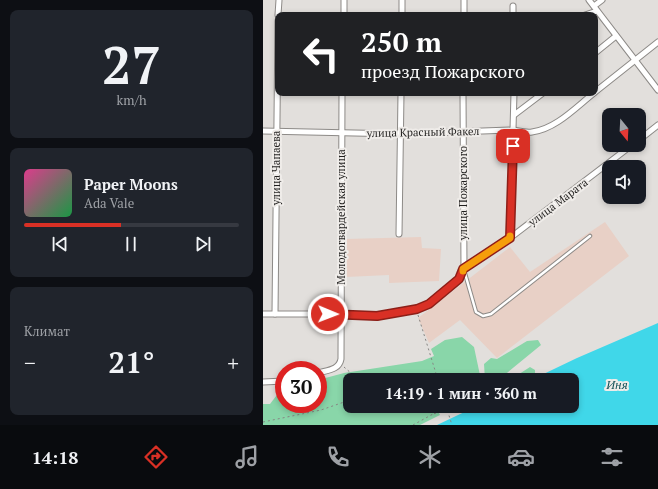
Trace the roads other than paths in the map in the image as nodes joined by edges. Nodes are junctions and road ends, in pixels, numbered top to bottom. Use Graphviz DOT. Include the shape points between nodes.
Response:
graph roads {
  1 [pos="279,0"];
  2 [pos="344,0"];
  3 [pos="402,0"];
  4 [pos="464,0"];
  5 [pos="589,0"];
  6 [pos="602,0"];
  7 [pos="513,6"];
  8 [pos="595,9"];
  9 [pos="278,12"];
  10 [pos="344,12"];
  11 [pos="402,12"];
  12 [pos="464,12"];
  13 [pos="513,12"];
  14 [pos="590,12"];
  15 [pos="597,12"];
  16 [pos="598,13"];
  17 [pos="616,36"];
  18 [pos="658,42"];
  19 [pos="598,51"];
  20 [pos="635,61"];
  21 [pos="658,90"];
  22 [pos="598,91"];
  23 [pos="277,96"];
  24 [pos="342,96"];
  25 [pos="401,96"];
  26 [pos="463,96"];
  27 [pos="513,96"];
  28 [pos="539,96"];
  29 [pos="591,96"];
  30 [pos="514,115"];
  31 [pos="658,126"];
  32 [pos="263,130"];
  33 [pos="513,130"];
  34 [pos="276,131"];
  35 [pos="463,132"];
  36 [pos="341,133"];
  37 [pos="400,134"];
  38 [pos="646,135"];
  39 [pos="623,152"];
  40 [pos="399,234"];
  41 [pos="590,236"];
  42 [pos="510,238"];
  43 [pos="463,269"];
  44 [pos="263,314"];
  45 [pos="275,314"];
  46 [pos="341,314"];
  47 [pos="327,371"];
  48 [pos="275,381"];
  49 [pos="263,382"];
  1 -- 9 [label="street"];
  2 -- 10 [label="street"];
  3 -- 11 [label="street"];
  4 -- 12 [label="street"];
  5 -- 8 [label="street"];
  6 -- 8 [label="street"];
  7 -- 13 [label="street"];
  8 -- 14 [label="street"];
  8 -- 15 [label="street"];
  16 -- 17 [label="street"];
  17 -- 19 [label="street"];
  17 -- 20 [label="street"];
  18 -- 20 [label="street, улица Красный Факел"];
  20 -- 21 [label="street"];
  20 -- 22 [label="street, улица Красный Факел"];
  23 -- 34 [label="street, улица Чапаева"];
  24 -- 36 [label="street, Молодогвардейская улица"];
  25 -- 37 [label="street"];
  26 -- 35 [label="street, улица Пожарского"];
  27 -- 30 [label="street"];
  28 -- 30 [label="street"];
  29 -- 33 [label="street, улица Красный Факел" via="558,122 544,129 531,132"];
  30 -- 33 [label="street"];
  31 -- 38 [label="street"];
  32 -- 34 [label="street, улица Красный Факел"];
  33 -- 35 [label="street, улица Красный Факел"];
  33 -- 42 [label="street"];
  34 -- 36 [label="street, улица Красный Факел"];
  34 -- 45 [label="street, улица Чапаева"];
  35 -- 37 [label="street, улица Красный Факел"];
  35 -- 43 [label="street, улица Пожарского"];
  36 -- 37 [label="street, улица Красный Факел"];
  36 -- 46 [label="street, Молодогвардейская улица"];
  37 -- 40 [label="street"];
  39 -- 42 [label="street, улица Марата"];
  41 -- 43 [label="lane" via="491,314 483,316 476,312"];
  42 -- 43 [label="street, улица Марата"];
  43 -- 46 [label="street, улица Марата" via="459,279 439,297 417,309 377,316"];
  44 -- 45 [label="street, улица Марата"];
  45 -- 46 [label="street, улица Марата"];
  46 -- 47 [label="street, Молодогвардейская улица" via="340,364 335,369"];
  48 -- 49 [label="street"];
}
